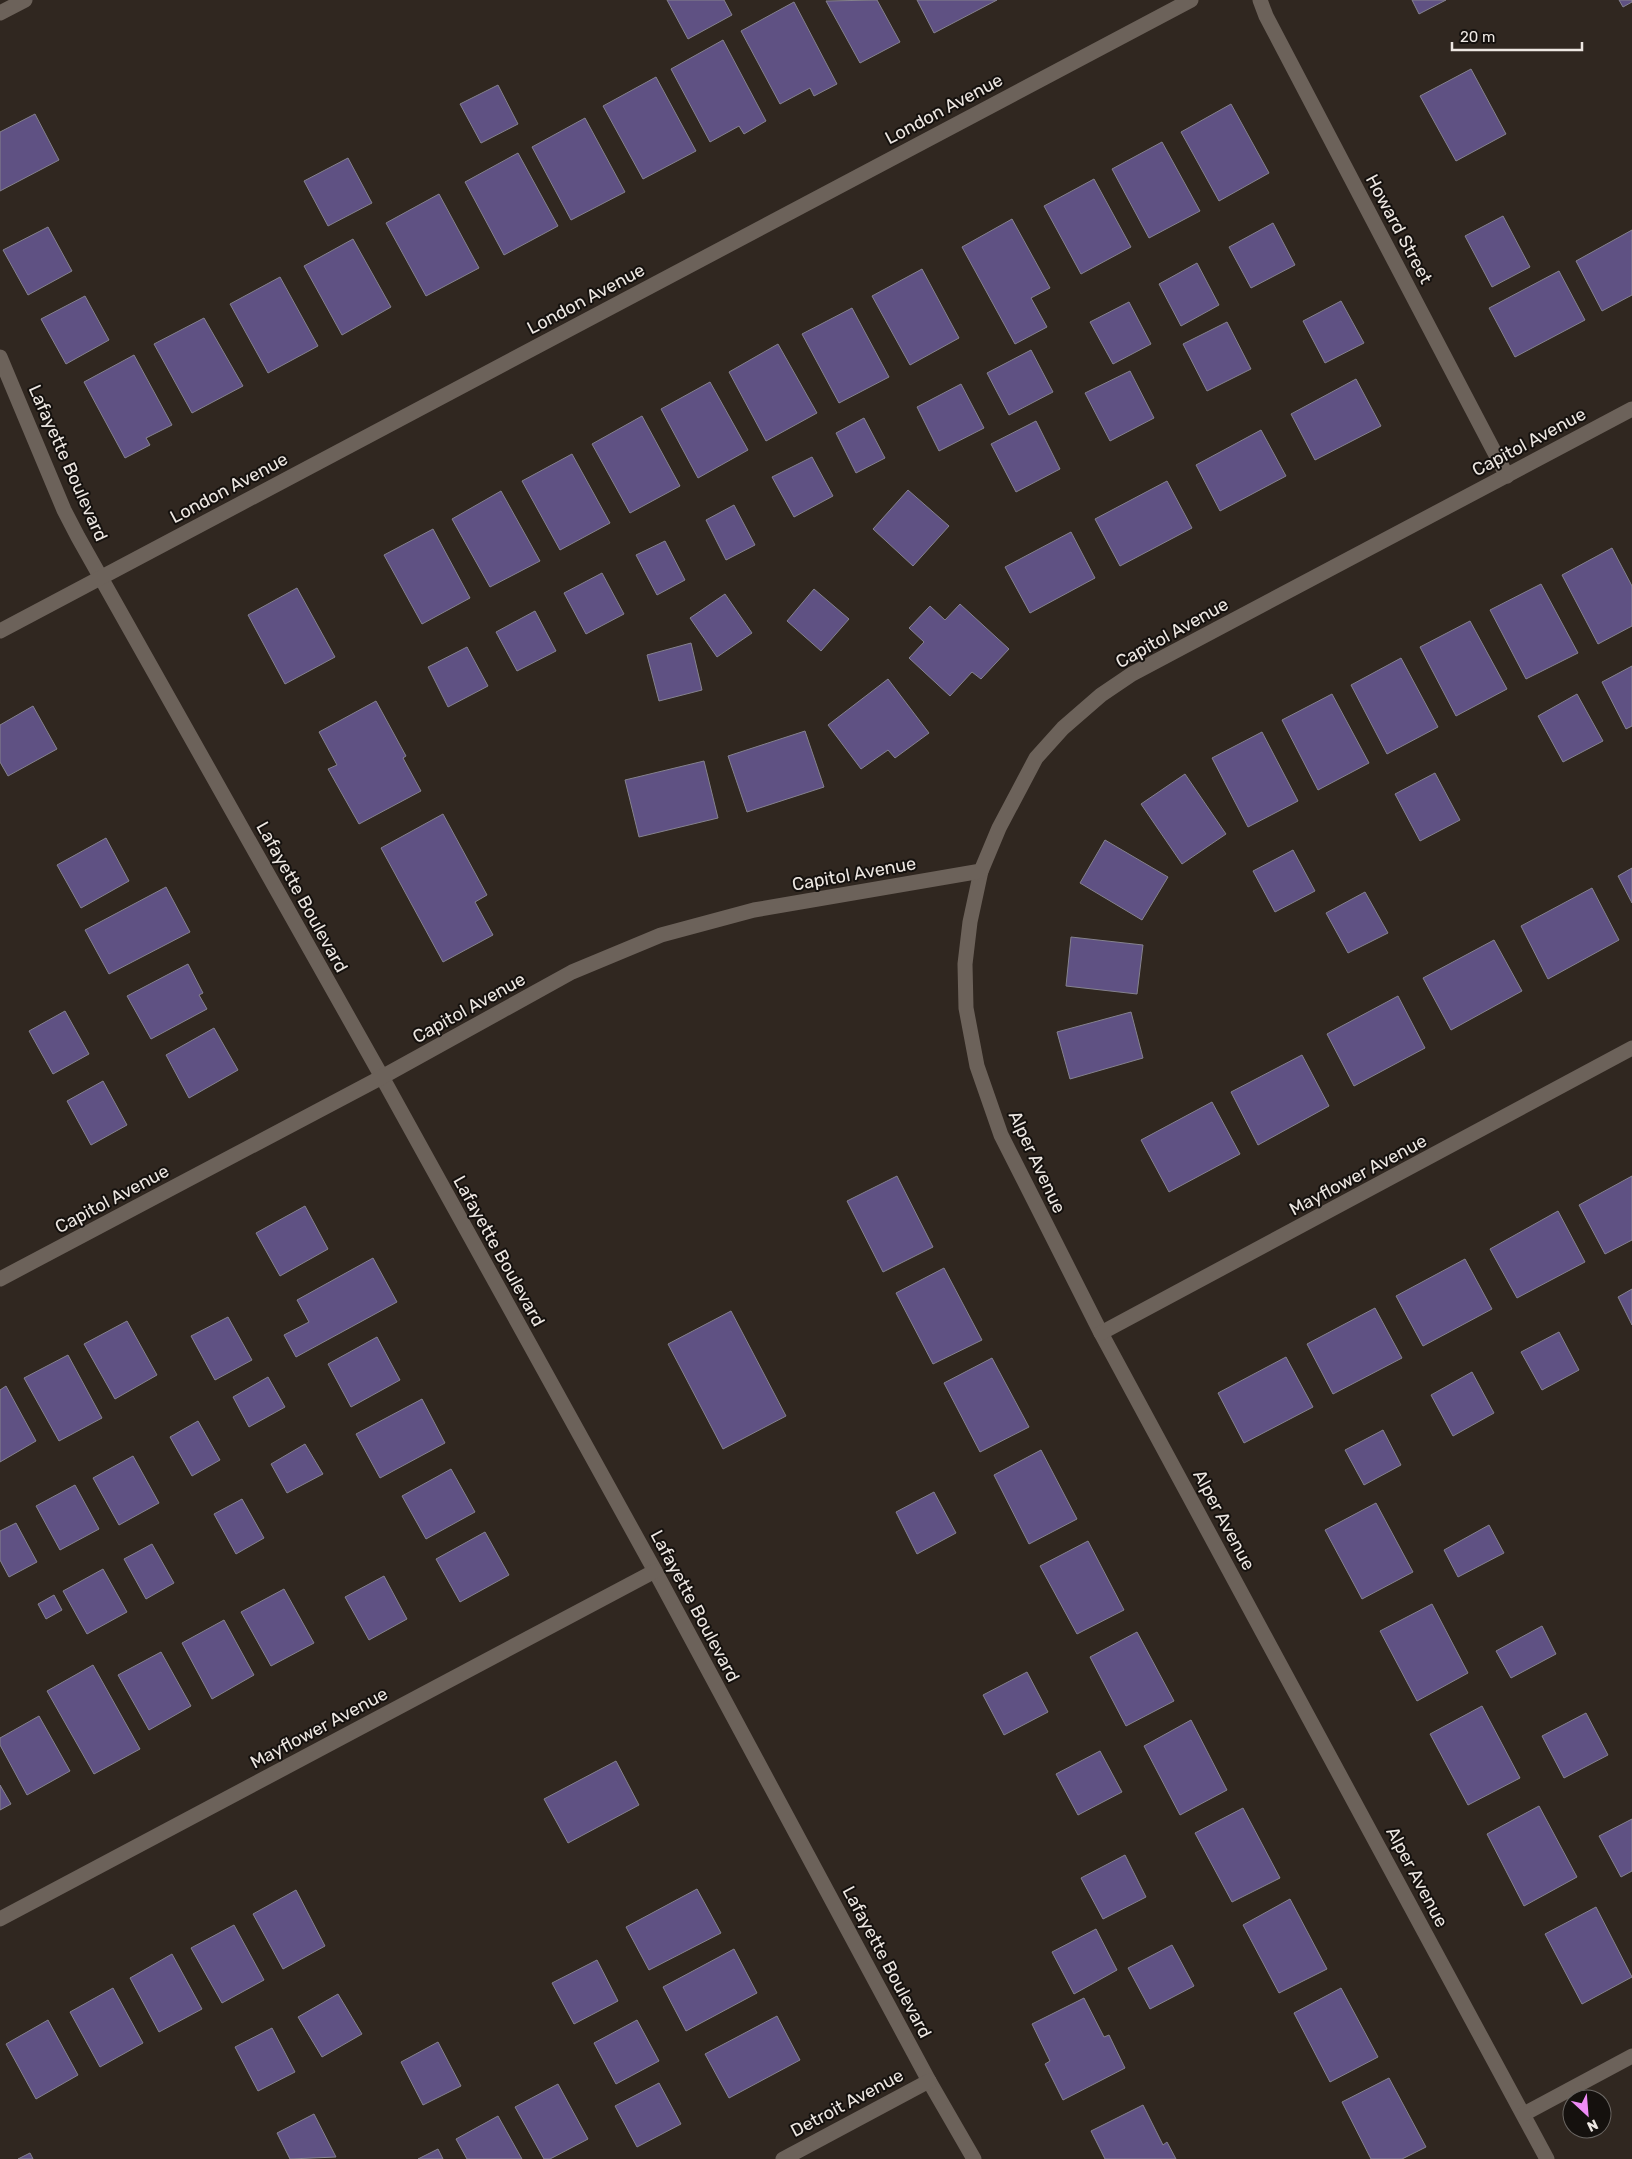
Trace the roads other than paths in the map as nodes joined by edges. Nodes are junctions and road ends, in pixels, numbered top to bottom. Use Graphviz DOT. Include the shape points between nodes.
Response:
graph roads {
  1 [pos="24,0"];
  2 [pos="1190,0"];
  3 [pos="1260,0"];
  4 [pos="0,13"];
  5 [pos="0,357"];
  6 [pos="1632,409"];
  7 [pos="1507,476"];
  8 [pos="101,577"];
  9 [pos="0,631"];
  10 [pos="981,872"];
  11 [pos="1632,1048"];
  12 [pos="382,1077"];
  13 [pos="0,1279"];
  14 [pos="1101,1333"];
  15 [pos="655,1571"];
  16 [pos="0,1918"];
  17 [pos="1632,2056"];
  18 [pos="929,2081"];
  19 [pos="1524,2114"];
  20 [pos="783,2159"];
  21 [pos="974,2159"];
  22 [pos="1547,2159"];
  1 -- 4 [label="street"];
  2 -- 8 [label="street, London Avenue"];
  3 -- 7 [label="street, Howard Street"];
  5 -- 8 [label="street, Lafayette Boulevard" via="64,510"];
  6 -- 7 [label="street, Capitol Avenue"];
  7 -- 10 [label="street, Capitol Avenue" via="1132,674 1101,695 1063,728 1036,758 999,828"];
  8 -- 9 [label="street, London Avenue"];
  8 -- 12 [label="street, Lafayette Boulevard"];
  10 -- 12 [label="street, Capitol Avenue" via="754,910 661,935 572,972"];
  10 -- 14 [label="street, Alper Avenue" via="965,964 966,1008 977,1066 1001,1135"];
  11 -- 14 [label="street, Mayflower Avenue"];
  12 -- 13 [label="street, Capitol Avenue"];
  12 -- 15 [label="street, Lafayette Boulevard"];
  14 -- 19 [label="street, Alper Avenue"];
  15 -- 16 [label="street, Mayflower Avenue"];
  15 -- 18 [label="street, Lafayette Boulevard"];
  17 -- 19 [label="street"];
  18 -- 20 [label="street, Detroit Avenue"];
  18 -- 21 [label="street, Lafayette Boulevard"];
  19 -- 22 [label="street, Alper Avenue"];
}
